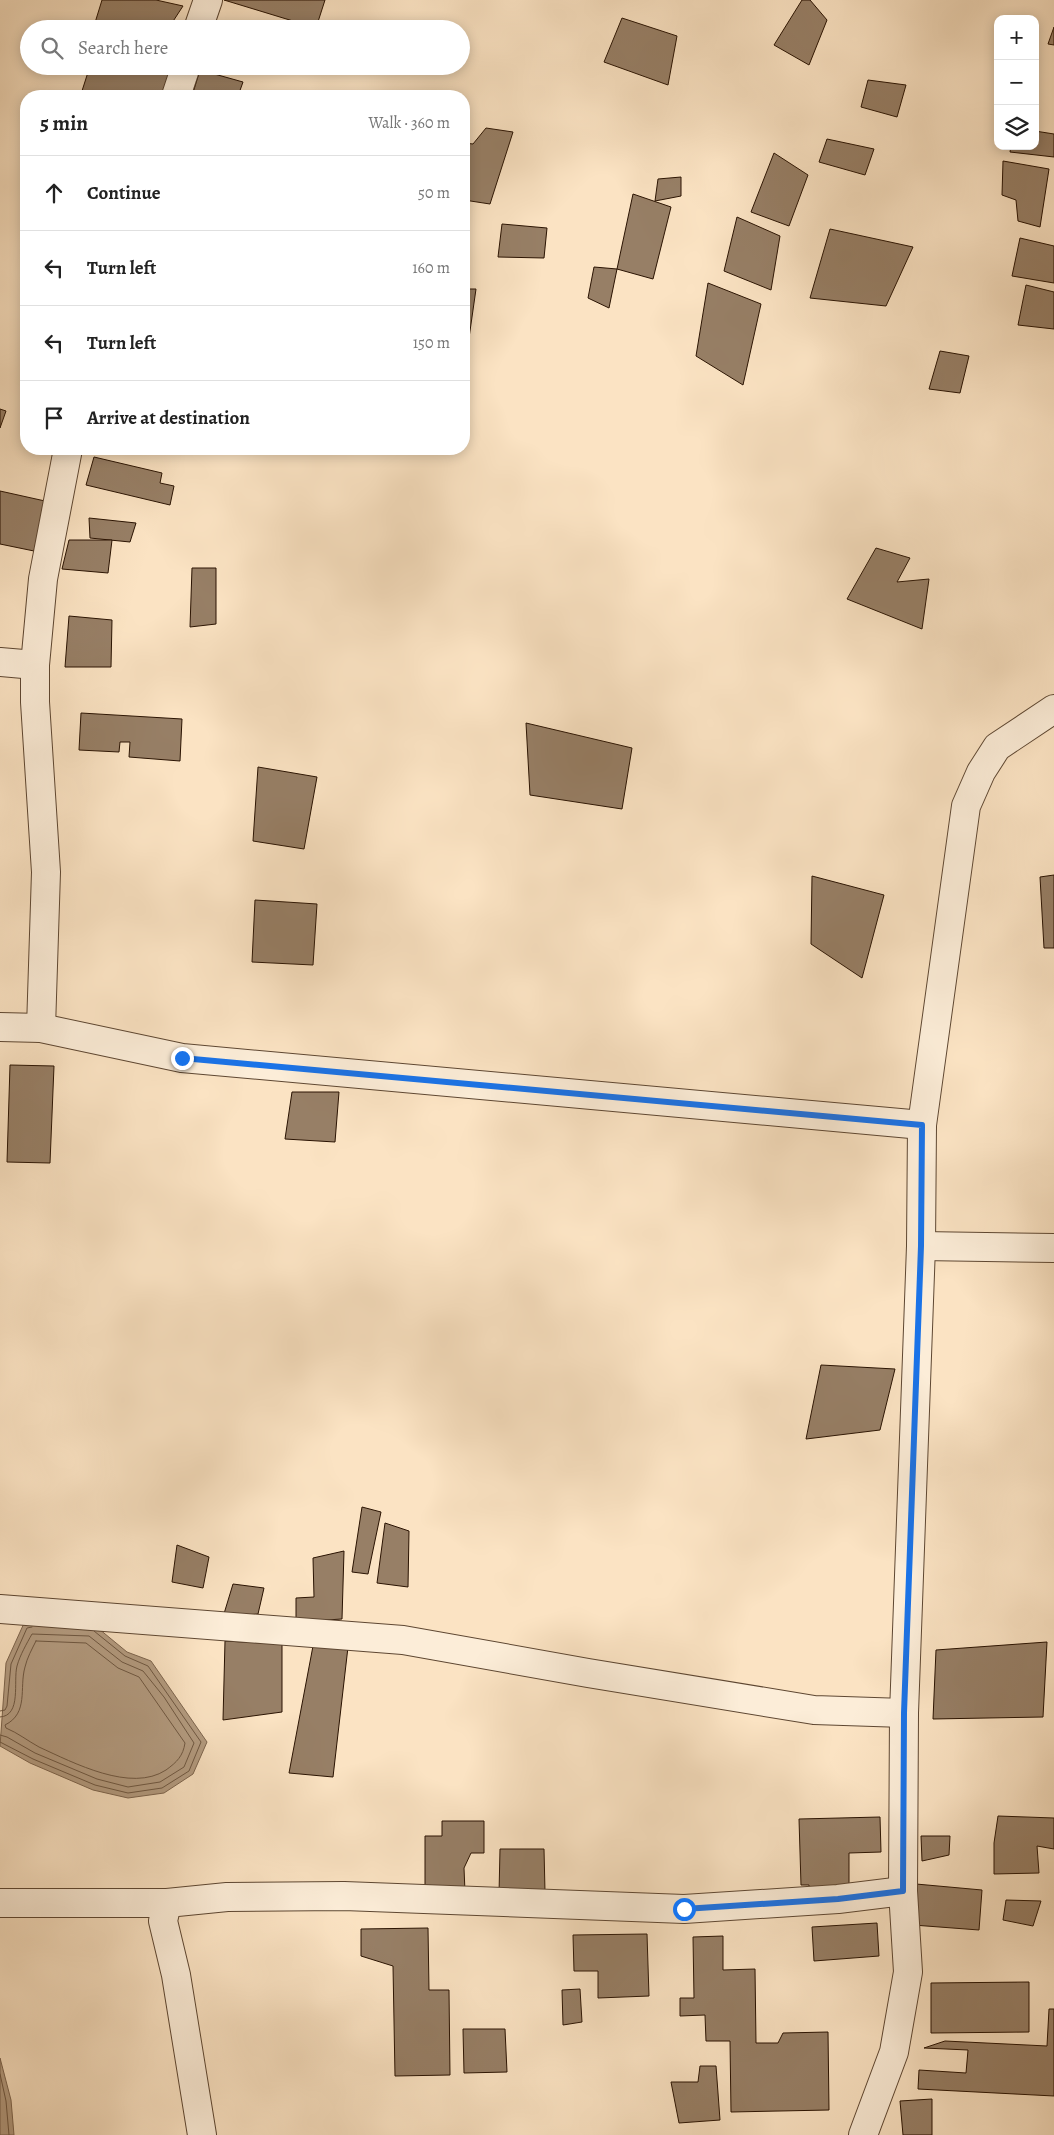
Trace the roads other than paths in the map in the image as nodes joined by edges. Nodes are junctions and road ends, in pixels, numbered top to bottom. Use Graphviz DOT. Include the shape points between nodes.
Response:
graph roads {
  1 [pos="208,0"];
  2 [pos="201,20"];
  3 [pos="183,75"];
  4 [pos="178,90"];
  5 [pos="67,455"];
  6 [pos="0,662"];
  7 [pos="35,665"];
  8 [pos="1054,709"];
  9 [pos="0,1027"];
  10 [pos="40,1028"];
  11 [pos="922,1125"];
  12 [pos="921,1246"];
  13 [pos="1054,1248"];
  14 [pos="0,1609"];
  15 [pos="904,1713"];
  16 [pos="903,1891"];
  17 [pos="0,1903"];
  18 [pos="167,1904"];
  19 [pos="202,2135"];
  20 [pos="863,2135"];
  1 -- 2 [label="street"];
  3 -- 4 [label="street"];
  5 -- 7 [label="street" via="43,578"];
  6 -- 7 [label="street"];
  7 -- 10 [label="street" via="46,872"];
  8 -- 11 [label="street" via="997,747 981,772 966,806"];
  9 -- 10 [label="street"];
  10 -- 11 [label="street" via="182,1058"];
  11 -- 12 [label="street"];
  12 -- 13 [label="street"];
  12 -- 15 [label="street"];
  14 -- 15 [label="street" via="403,1640 814,1710"];
  15 -- 16 [label="street"];
  16 -- 18 [label="street" via="838,1899 684,1909 344,1896 227,1897"];
  16 -- 20 [label="street" via="908,1972 894,2052"];
  17 -- 18 [label="street"];
  18 -- 19 [label="street" via="163,1921 176,1975"];
}
